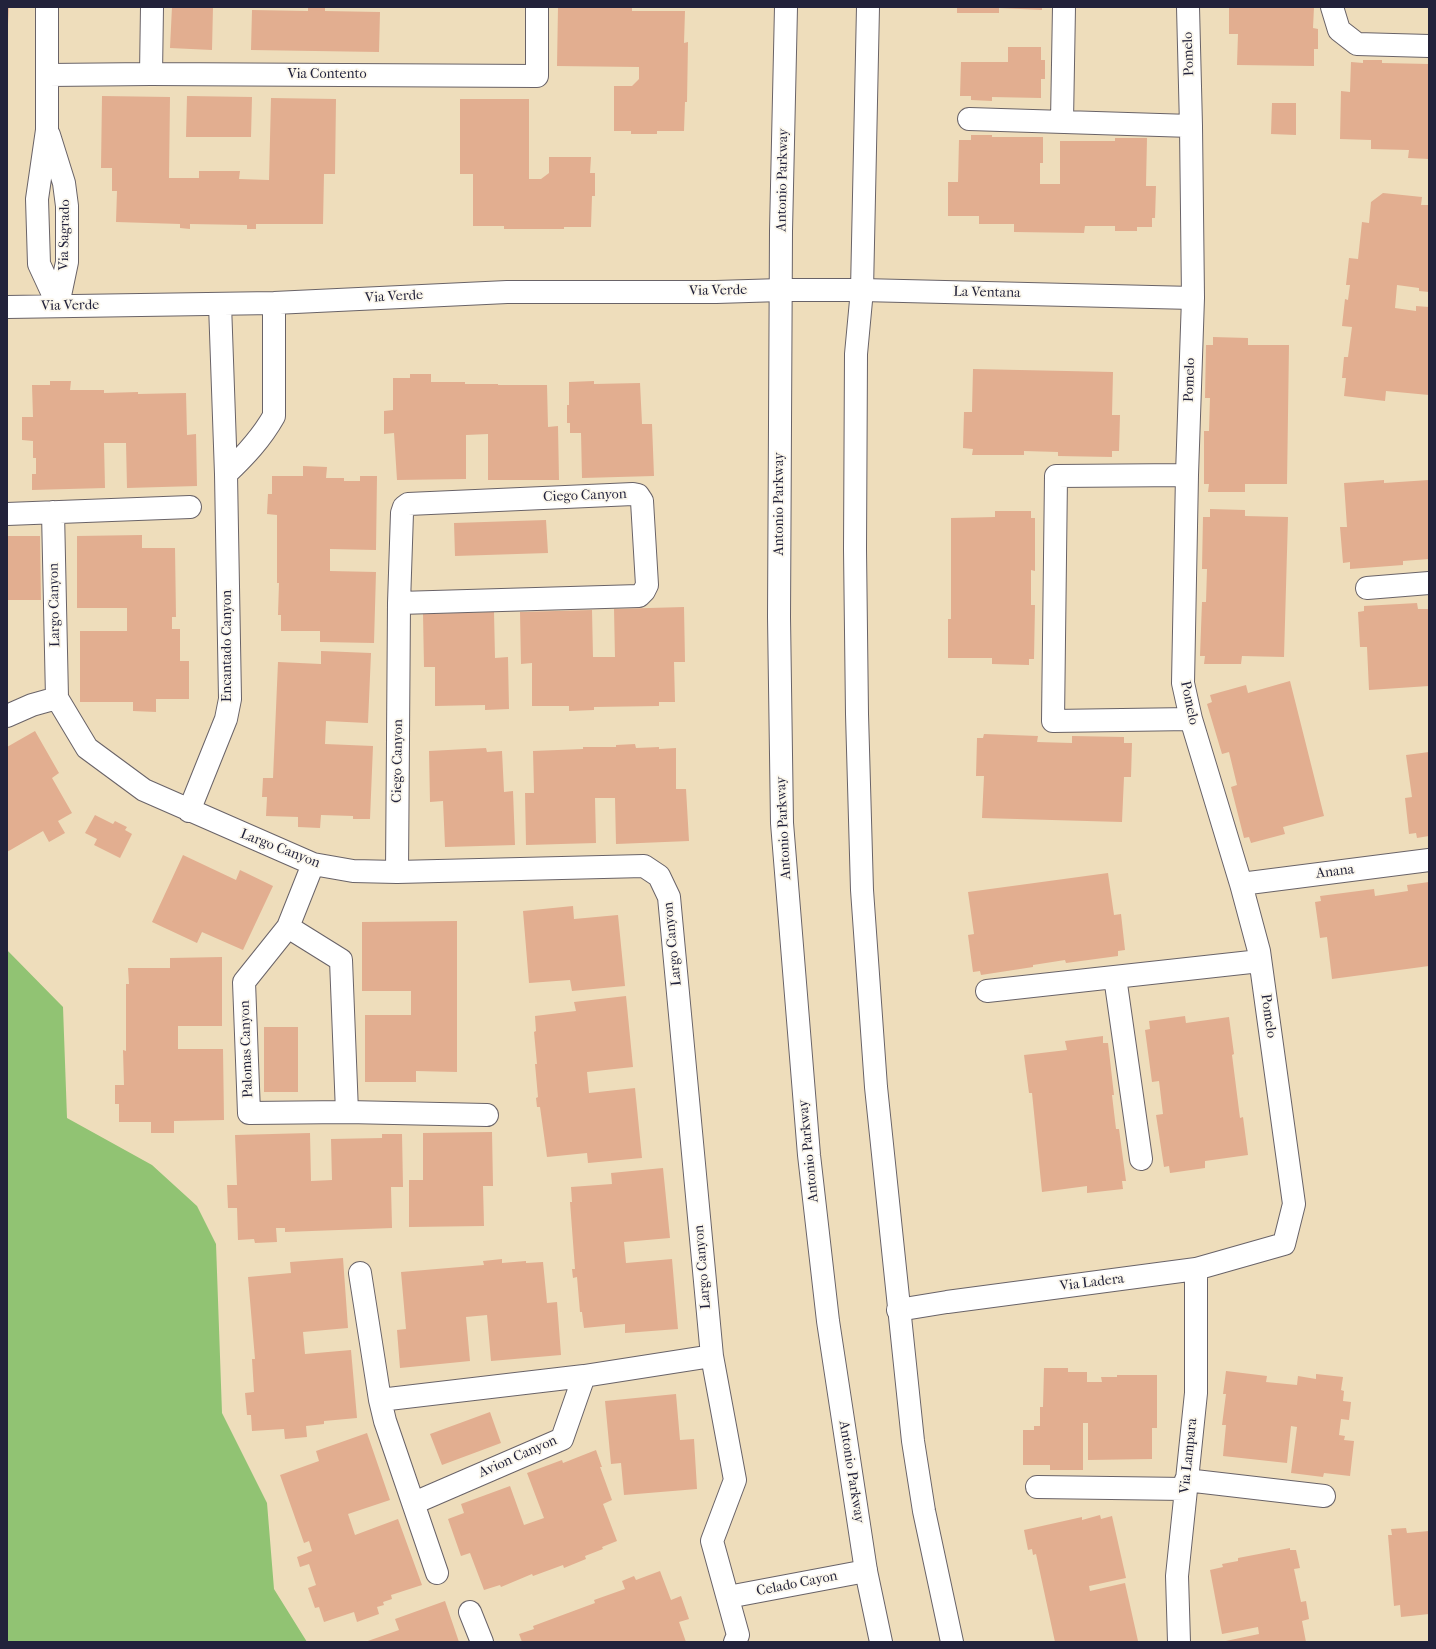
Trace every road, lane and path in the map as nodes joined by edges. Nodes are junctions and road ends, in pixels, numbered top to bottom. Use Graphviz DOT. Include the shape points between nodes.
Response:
graph roads {
  1 [pos="47,7"];
  2 [pos="152,7"];
  3 [pos="537,7"];
  4 [pos="786,7"];
  5 [pos="868,7"];
  6 [pos="1064,7"];
  7 [pos="1188,7"];
  8 [pos="1332,7"];
  9 [pos="1429,46"];
  10 [pos="151,74"];
  11 [pos="48,76"];
  12 [pos="969,118"];
  13 [pos="1062,122"];
  14 [pos="1191,126"];
  15 [pos="47,130"];
  16 [pos="781,290"];
  17 [pos="862,290"];
  18 [pos="1192,298"];
  19 [pos="274,303"];
  20 [pos="220,304"];
  21 [pos="58,305"];
  22 [pos="7,306"];
  23 [pos="226,474"];
  24 [pos="1187,475"];
  25 [pos="190,507"];
  26 [pos="53,512"];
  27 [pos="7,514"];
  28 [pos="1429,583"];
  29 [pos="1368,588"];
  30 [pos="399,603"];
  31 [pos="57,698"];
  32 [pos="7,716"];
  33 [pos="1191,719"];
  34 [pos="189,811"];
  35 [pos="1429,860"];
  36 [pos="312,864"];
  37 [pos="396,872"];
  38 [pos="1241,884"];
  39 [pos="288,927"];
  40 [pos="1260,961"];
  41 [pos="1115,977"];
  42 [pos="986,991"];
  43 [pos="347,1112"];
  44 [pos="487,1115"];
  45 [pos="1141,1159"];
  46 [pos="1284,1244"];
  47 [pos="1196,1269"];
  48 [pos="360,1273"];
  49 [pos="898,1310"];
  50 [pos="712,1356"];
  51 [pos="584,1376"];
  52 [pos="380,1400"];
  53 [pos="1186,1485"];
  54 [pos="1037,1487"];
  55 [pos="1324,1496"];
  56 [pos="414,1503"];
  57 [pos="866,1571"];
  58 [pos="437,1573"];
  59 [pos="728,1597"];
  60 [pos="470,1612"];
  61 [pos="482,1642"];
  62 [pos="735,1642"];
  63 [pos="881,1642"];
  64 [pos="952,1642"];
  65 [pos="1179,1642"];
  1 -- 11 [label="street, Via Sagrado"];
  2 -- 10 [label="street"];
  3 -- 10 [label="street, Via Contento" via="537,76"];
  4 -- 16 [label="street, Antonio Parkway"];
  5 -- 17 [label="street"];
  6 -- 13 [label="street"];
  7 -- 14 [label="street, Pomelo"];
  8 -- 9 [label="street" via="1339,30 1356,44"];
  10 -- 11 [label="street, Via Contento"];
  11 -- 15 [label="street, Via Sagrado"];
  12 -- 13 [label="street"];
  13 -- 14 [label="street"];
  14 -- 18 [label="street, Pomelo"];
  15 -- 21 [label="street, Via Sagrado" via="64,183 67,206 68,262"];
  15 -- 21 [label="street, Via Sagrado" via="37,199 39,264"];
  16 -- 17 [label="street, La Ventana"];
  16 -- 19 [label="street, Via Verde" via="507,292"];
  16 -- 57 [label="street, Antonio Parkway" via="779,617 782,823 809,1155 828,1321"];
  17 -- 18 [label="street, La Ventana"];
  17 -- 49 [label="street" via="856,354 855,549 862,890 876,1087"];
  18 -- 24 [label="street, Pomelo"];
  19 -- 20 [label="street, Via Verde"];
  19 -- 23 [label="street" via="274,416 252,450"];
  20 -- 21 [label="street, Via Verde"];
  20 -- 23 [label="street, Encantado Canyon"];
  21 -- 22 [label="street, Via Verde"];
  23 -- 34 [label="street, Encantado Canyon" via="230,699 226,719"];
  24 -- 33 [label="street, Pomelo" via="1183,683"];
  24 -- 33 [label="street" via="1056,476 1053,721"];
  25 -- 26 [label="street"];
  26 -- 27 [label="street"];
  26 -- 31 [label="street, Largo Canyon"];
  28 -- 29 [label="street"];
  30 -- 30 [label="street, Ciego Canyon" via="402,513 408,504 633,494 638,495 642,501 647,585 639,596"];
  30 -- 37 [label="street, Ciego Canyon"];
  31 -- 32 [label="street"];
  31 -- 34 [label="street, Largo Canyon" via="87,748 144,790"];
  33 -- 38 [label="street, Pomelo"];
  34 -- 36 [label="street, Largo Canyon"];
  35 -- 38 [label="street, Anana"];
  36 -- 37 [label="street, Largo Canyon" via="354,871"];
  36 -- 39 [label="street, Palomas Canyon"];
  37 -- 50 [label="street, Largo Canyon" via="644,866 659,876 668,897"];
  38 -- 40 [label="street, Pomelo"];
  39 -- 43 [label="street" via="341,960"];
  39 -- 43 [label="street, Palomas Canyon" via="244,982 250,1113"];
  40 -- 41 [label="street"];
  40 -- 46 [label="street, Pomelo" via="1294,1204"];
  41 -- 42 [label="street"];
  41 -- 45 [label="street"];
  43 -- 44 [label="street, Palomas Canyon"];
  46 -- 47 [label="street, Via Ladera"];
  47 -- 49 [label="street, Via Ladera"];
  47 -- 53 [label="street, Via Lampara" via="1196,1394"];
  48 -- 52 [label="street"];
  49 -- 64 [label="street" via="912,1441"];
  50 -- 51 [label="street"];
  50 -- 59 [label="street, Largo Canyon" via="735,1480 712,1541"];
  51 -- 52 [label="street"];
  51 -- 56 [label="street, Avion Canyon" via="562,1439"];
  52 -- 56 [label="street"];
  53 -- 54 [label="street"];
  53 -- 55 [label="street"];
  53 -- 65 [label="street, Via Lampara" via="1177,1576"];
  56 -- 58 [label="street"];
  57 -- 59 [label="street, Celado Cayon"];
  57 -- 63 [label="street, Antonio Parkway"];
  59 -- 62 [label="street, Largo Canyon" via="738,1635"];
  60 -- 61 [label="street"];
}
